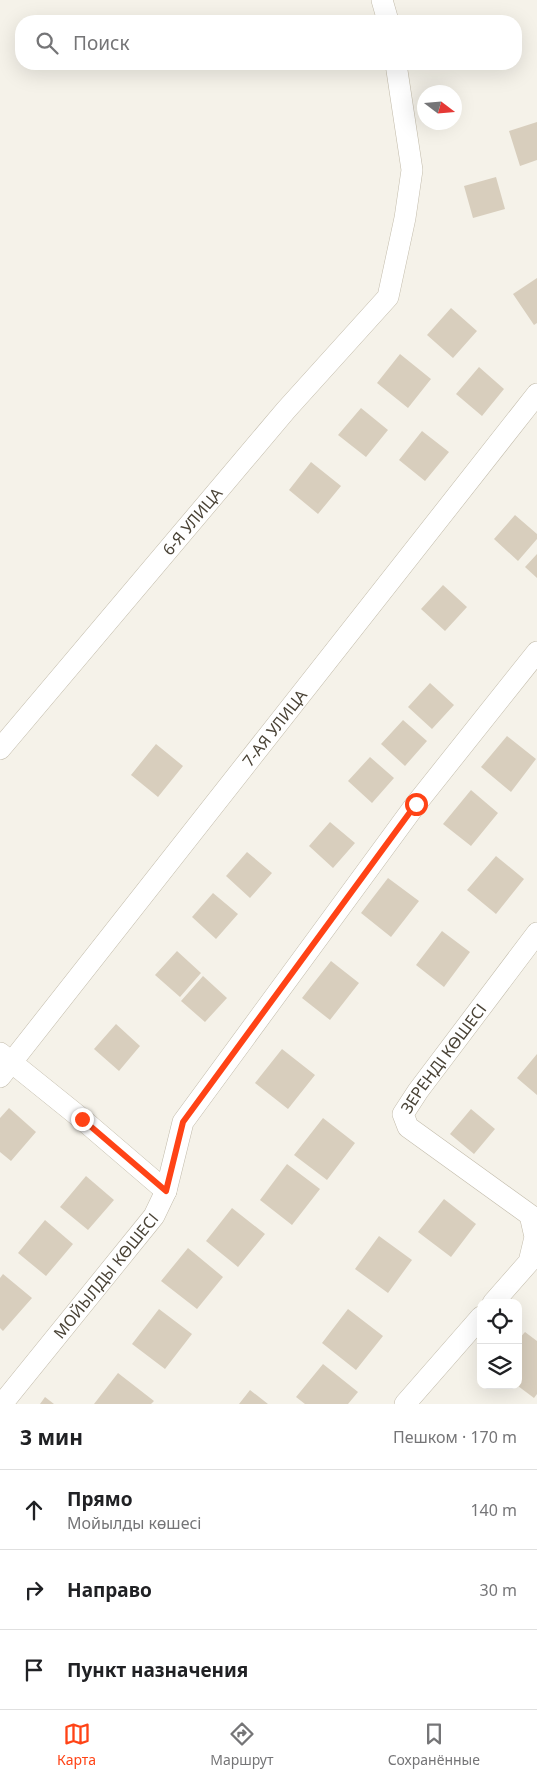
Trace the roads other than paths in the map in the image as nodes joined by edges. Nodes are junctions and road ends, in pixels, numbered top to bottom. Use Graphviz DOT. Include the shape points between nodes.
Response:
graph roads {
  1 [pos="382,0"];
  2 [pos="386,15"];
  3 [pos="397,70"];
  4 [pos="537,394"];
  5 [pos="537,652"];
  6 [pos="0,749"];
  7 [pos="537,933"];
  8 [pos="4,1064"];
  9 [pos="166,1191"];
  10 [pos="497,1299"];
  11 [pos="477,1322"];
  12 [pos="2,1404"];
  13 [pos="405,1404"];
  1 -- 2 [label="street"];
  3 -- 6 [label="street, 6-Я УЛИЦА" via="412,170 388,297 286,410"];
  4 -- 8 [label="street, 7-АЯ УЛИЦА"];
  5 -- 9 [label="street, МОЙЫЛДЫ КӨШЕСІ" via="416,804 183,1122"];
  7 -- 10 [label="street, ЗЕРЕНДІ КӨШЕСІ" via="403,1114 408,1127 530,1216 535,1237 529,1262"];
  8 -- 9 [label="street" via="82,1119"];
  9 -- 12 [label="street, МОЙЫЛДЫ КӨШЕСІ" via="154,1216"];
  11 -- 13 [label="street"];
}
